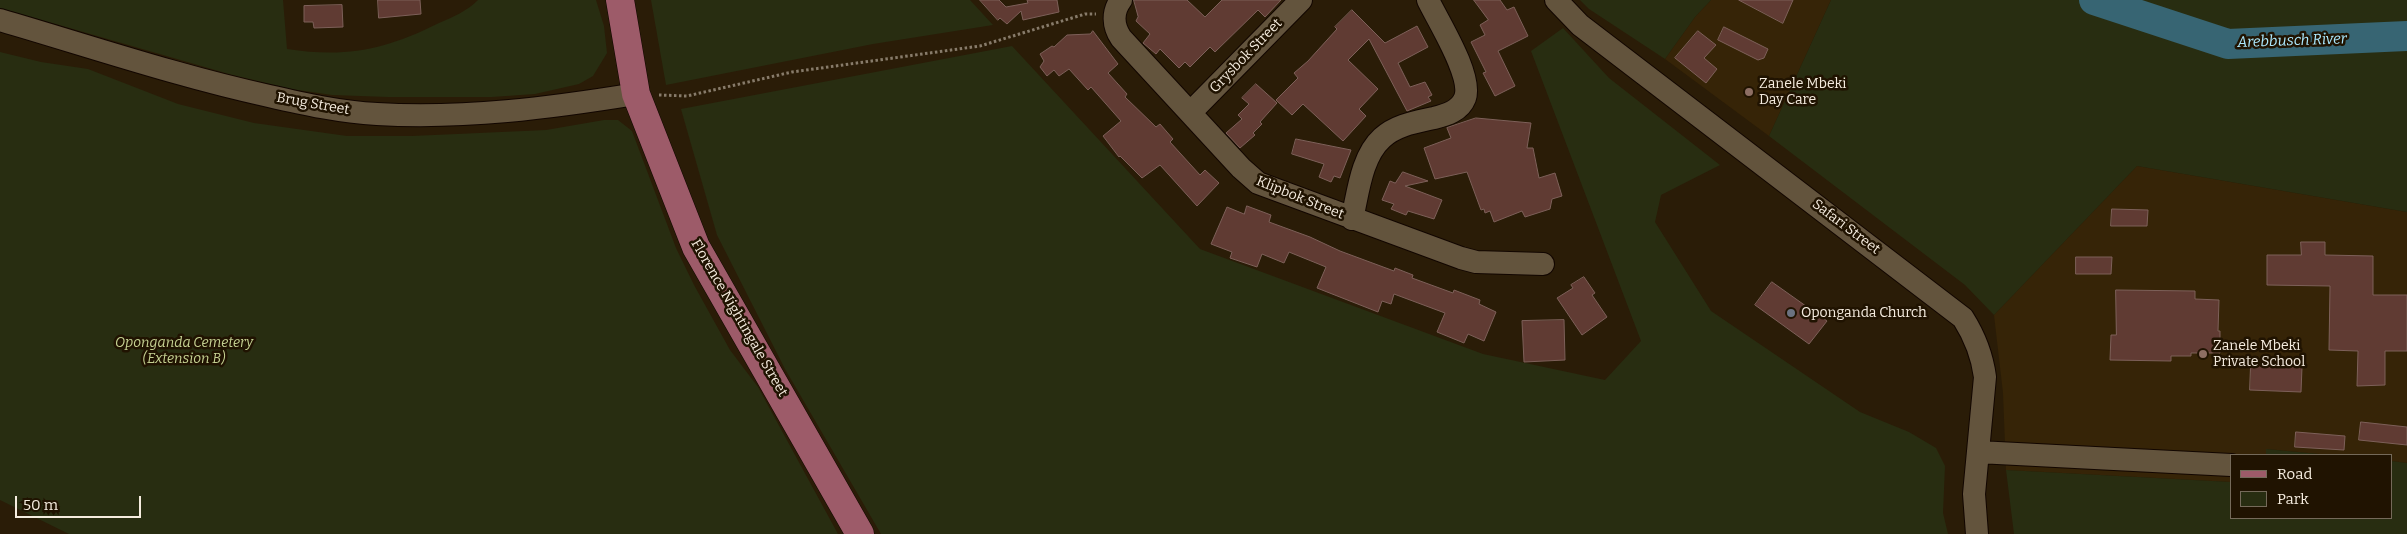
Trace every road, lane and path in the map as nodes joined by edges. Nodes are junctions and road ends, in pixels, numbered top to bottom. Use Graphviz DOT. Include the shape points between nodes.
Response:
graph roads {
  1 [pos="620,0"];
  2 [pos="1301,0"];
  3 [pos="1428,0"];
  4 [pos="1556,0"];
  5 [pos="1118,7"];
  6 [pos="0,20"];
  7 [pos="636,94"];
  8 [pos="1191,112"];
  9 [pos="1352,219"];
  10 [pos="1543,264"];
  11 [pos="1978,452"];
  12 [pos="2230,465"];
  13 [pos="860,534"];
  14 [pos="1977,534"];
  1 -- 7 [label="main road, Florence Nightingale Street"];
  2 -- 8 [label="street, Grysbok Street"];
  3 -- 9 [label="street" via="1463,73 1465,97 1460,107 1448,114 1395,128 1380,139 1362,175"];
  4 -- 11 [label="street, Safari Street" via="1580,25 1963,318 1983,359 1985,377"];
  5 -- 7 [label="path" via="980,46 792,72 687,96"];
  5 -- 8 [label="street, Klipbok Street" via="1117,31 1121,38"];
  6 -- 7 [label="street, Brug Street" via="222,86 318,107 376,114 539,109"];
  7 -- 13 [label="main road, Florence Nightingale Street" via="696,247"];
  8 -- 9 [label="street, Klipbok Street" via="1258,183"];
  9 -- 10 [label="street, Klipbok Street" via="1476,262"];
  11 -- 12 [label="street"];
  11 -- 14 [label="street, Safari Street" via="1974,494"];
}
